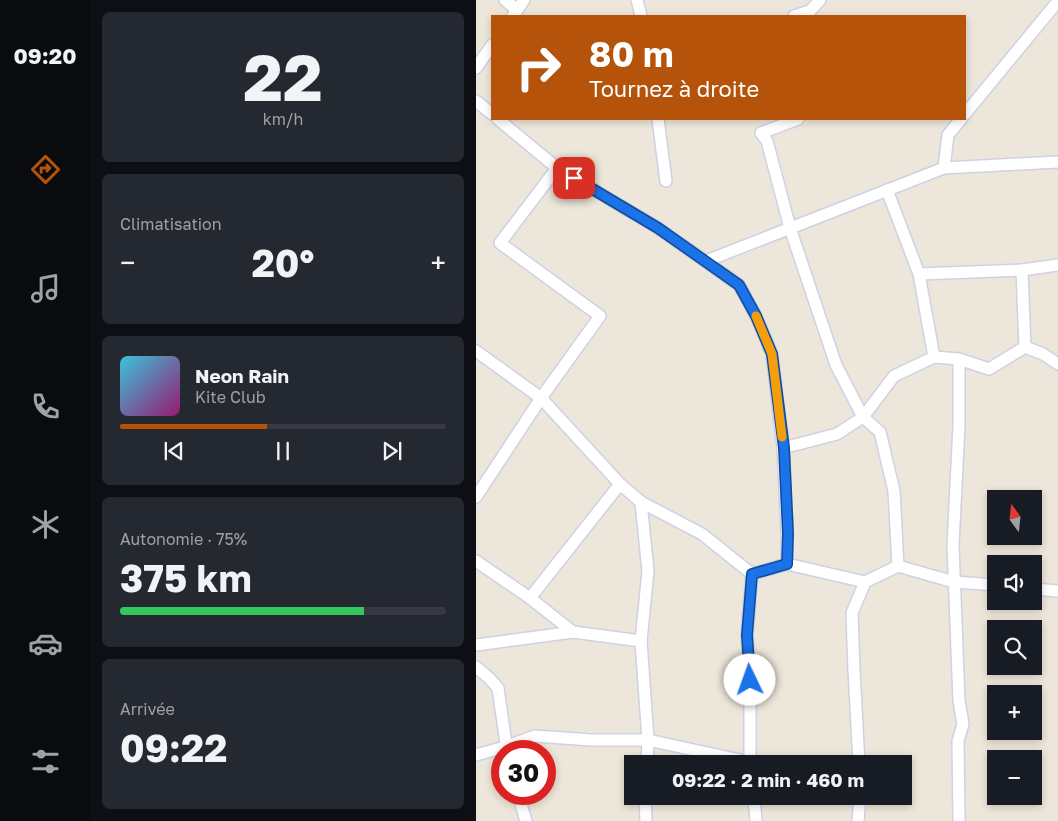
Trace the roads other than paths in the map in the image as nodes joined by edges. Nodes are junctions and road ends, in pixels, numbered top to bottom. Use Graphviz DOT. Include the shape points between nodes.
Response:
graph roads {
  1 [pos="505,0"];
  2 [pos="524,0"];
  3 [pos="637,0"];
  4 [pos="820,0"];
  5 [pos="1058,1"];
  6 [pos="515,13"];
  7 [pos="640,15"];
  8 [pos="797,15"];
  9 [pos="491,46"];
  10 [pos="476,68"];
  11 [pos="476,101"];
  12 [pos="491,113"];
  13 [pos="966,113"];
  14 [pos="499,120"];
  15 [pos="658,120"];
  16 [pos="795,120"];
  17 [pos="960,120"];
  18 [pos="1058,162"];
  19 [pos="557,168"];
  20 [pos="944,168"];
  21 [pos="666,181"];
  22 [pos="887,190"];
  23 [pos="790,228"];
  24 [pos="706,261"];
  25 [pos="1058,265"];
  26 [pos="1022,270"];
  27 [pos="919,274"];
  28 [pos="1025,347"];
  29 [pos="476,351"];
  30 [pos="934,357"];
  31 [pos="959,359"];
  32 [pos="1058,364"];
  33 [pos="541,398"];
  34 [pos="863,417"];
  35 [pos="784,448"];
  36 [pos="620,484"];
  37 [pos="476,497"];
  38 [pos="641,502"];
  39 [pos="476,561"];
  40 [pos="787,564"];
  41 [pos="898,566"];
  42 [pos="752,574"];
  43 [pos="865,582"];
  44 [pos="954,582"];
  45 [pos="987,584"];
  46 [pos="1042,590"];
  47 [pos="1058,591"];
  48 [pos="530,598"];
  49 [pos="573,632"];
  50 [pos="641,641"];
  51 [pos="476,645"];
  52 [pos="476,667"];
  53 [pos="505,740"];
  54 [pos="526,740"];
  55 [pos="648,740"];
  56 [pos="491,752"];
  57 [pos="476,755"];
  58 [pos="647,755"];
  59 [pos="715,755"];
  60 [pos="750,755"];
  61 [pos="859,755"];
  62 [pos="521,805"];
  63 [pos="645,805"];
  64 [pos="755,805"];
  65 [pos="859,805"];
  66 [pos="526,821"];
  67 [pos="646,821"];
  68 [pos="756,821"];
  69 [pos="858,821"];
  70 [pos="960,821"];
  1 -- 6 [label="street"];
  2 -- 6 [label="street"];
  3 -- 7 [label="street"];
  4 -- 8 [label="street" via="810,11"];
  5 -- 13 [label="street"];
  9 -- 10 [label="street"];
  11 -- 12 [label="street"];
  14 -- 19 [label="street"];
  15 -- 21 [label="street"];
  16 -- 23 [label="street" via="761,133 767,141"];
  17 -- 20 [label="street" via="948,135"];
  18 -- 20 [label="street"];
  19 -- 24 [label="street" via="658,228"];
  19 -- 33 [label="street" via="500,243 600,316"];
  20 -- 22 [label="street"];
  22 -- 23 [label="street"];
  22 -- 27 [label="street"];
  23 -- 24 [label="street"];
  23 -- 34 [label="street" via="836,365"];
  24 -- 35 [label="street" via="739,285 772,354"];
  25 -- 26 [label="street"];
  26 -- 27 [label="street"];
  26 -- 28 [label="street"];
  27 -- 30 [label="street"];
  28 -- 31 [label="street" via="989,369"];
  28 -- 32 [label="street"];
  29 -- 33 [label="street"];
  30 -- 31 [label="street"];
  30 -- 34 [label="street" via="894,376"];
  31 -- 44 [label="street"];
  33 -- 36 [label="street"];
  33 -- 37 [label="street"];
  34 -- 35 [label="street" via="837,434"];
  34 -- 41 [label="street" via="880,432 894,491"];
  35 -- 40 [label="street"];
  36 -- 38 [label="street"];
  36 -- 48 [label="street"];
  38 -- 42 [label="street" via="702,534"];
  38 -- 50 [label="street" via="648,571"];
  39 -- 48 [label="street"];
  40 -- 42 [label="street"];
  40 -- 43 [label="street"];
  41 -- 43 [label="street"];
  41 -- 44 [label="street"];
  42 -- 60 [label="street" via="747,635"];
  43 -- 61 [label="street" via="852,613"];
  44 -- 45 [label="street"];
  44 -- 70 [label="street" via="959,701 963,724 958,741"];
  46 -- 47 [label="street"];
  48 -- 49 [label="street"];
  49 -- 50 [label="street"];
  49 -- 51 [label="street"];
  50 -- 55 [label="street"];
  52 -- 53 [label="street" via="498,688"];
  54 -- 55 [label="street" via="535,736"];
  55 -- 58 [label="street"];
  55 -- 59 [label="street"];
  56 -- 57 [label="street"];
  62 -- 66 [label="street"];
  63 -- 67 [label="street"];
  64 -- 68 [label="street"];
  65 -- 69 [label="street"];
}
